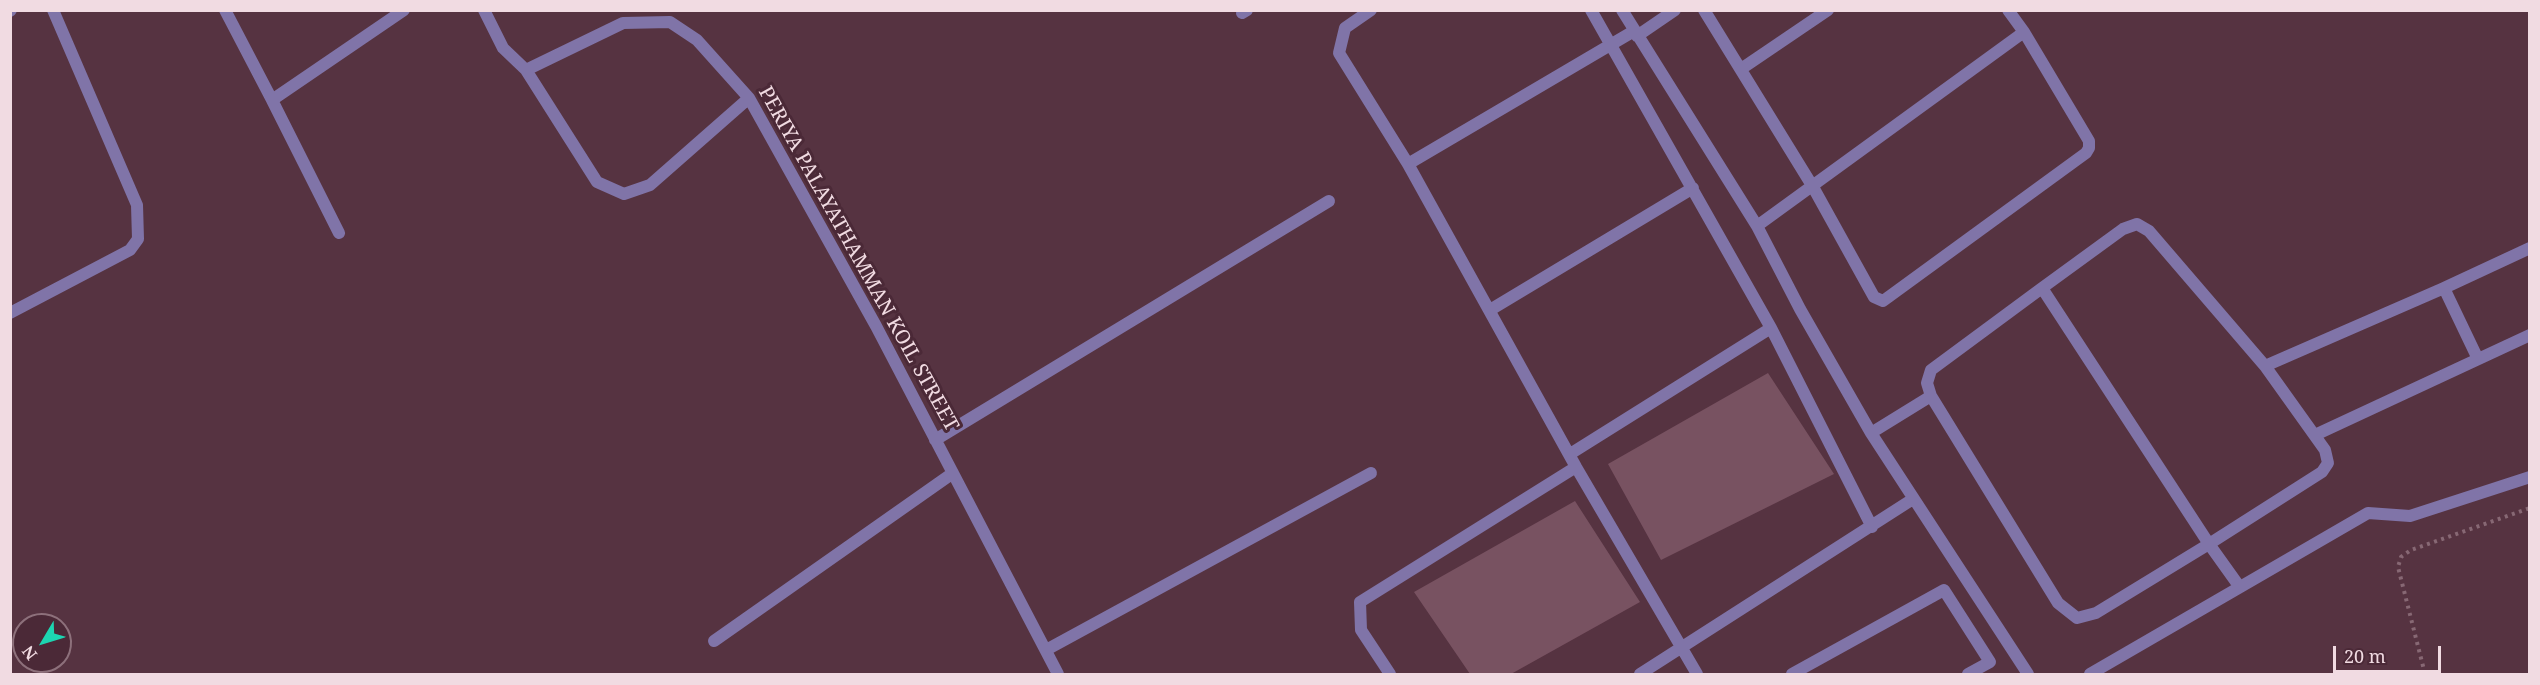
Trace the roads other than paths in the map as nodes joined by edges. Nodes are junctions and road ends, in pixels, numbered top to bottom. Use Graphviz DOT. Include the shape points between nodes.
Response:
graph roads {
  1 [pos="53,10"];
  2 [pos="225,10"];
  3 [pos="404,10"];
  4 [pos="484,10"];
  5 [pos="1371,10"];
  6 [pos="1591,10"];
  7 [pos="1622,10"];
  8 [pos="1675,10"];
  9 [pos="1704,10"];
  10 [pos="1828,10"];
  11 [pos="2008,10"];
  12 [pos="2024,32"];
  13 [pos="1636,34"];
  14 [pos="1613,46"];
  15 [pos="1741,69"];
  16 [pos="526,70"];
  17 [pos="749,98"];
  18 [pos="272,100"];
  19 [pos="1408,164"];
  20 [pos="1813,187"];
  21 [pos="1693,188"];
  22 [pos="1329,201"];
  23 [pos="1757,226"];
  24 [pos="339,233"];
  25 [pos="2529,248"];
  26 [pos="2042,288"];
  27 [pos="2444,288"];
  28 [pos="1490,310"];
  29 [pos="10,313"];
  30 [pos="1771,328"];
  31 [pos="2529,335"];
  32 [pos="2477,357"];
  33 [pos="2265,366"];
  34 [pos="1931,396"];
  35 [pos="1871,433"];
  36 [pos="2315,435"];
  37 [pos="935,440"];
  38 [pos="1570,454"];
  39 [pos="1576,467"];
  40 [pos="953,473"];
  41 [pos="1371,473"];
  42 [pos="2529,477"];
  43 [pos="1913,500"];
  44 [pos="1872,528"];
  45 [pos="2209,544"];
  46 [pos="2239,586"];
  47 [pos="714,641"];
  48 [pos="1683,648"];
  49 [pos="1046,650"];
  50 [pos="1058,675"];
  51 [pos="1390,675"];
  52 [pos="1640,675"];
  53 [pos="1697,675"];
  54 [pos="1791,675"];
  55 [pos="1968,675"];
  56 [pos="2028,675"];
  57 [pos="2090,675"];
  1 -- 29 [label="street" via="137,205 138,239 130,250"];
  2 -- 18 [label="street"];
  3 -- 18 [label="street"];
  4 -- 16 [label="street" via="503,48"];
  5 -- 19 [label="street" via="1345,28 1339,53"];
  6 -- 14 [label="street"];
  7 -- 13 [label="street"];
  8 -- 13 [label="street"];
  9 -- 15 [label="street"];
  10 -- 15 [label="street"];
  11 -- 12 [label="street"];
  12 -- 20 [label="street"];
  12 -- 20 [label="street" via="2089,141 2086,153 1883,301 1874,297"];
  13 -- 14 [label="street"];
  13 -- 23 [label="street"];
  14 -- 19 [label="street"];
  14 -- 21 [label="street"];
  15 -- 20 [label="street"];
  16 -- 17 [label="street, PERIYA PALAYATHAMMAN KOIL STREET" via="623,23 670,22 697,40"];
  16 -- 17 [label="street" via="597,182 624,194 650,184"];
  17 -- 37 [label="street, PERIYA PALAYATHAMMAN KOIL STREET"];
  18 -- 24 [label="street"];
  19 -- 28 [label="street"];
  20 -- 23 [label="street"];
  21 -- 28 [label="street"];
  21 -- 30 [label="street"];
  22 -- 37 [label="street"];
  23 -- 35 [label="street"];
  25 -- 27 [label="street"];
  26 -- 33 [label="street" via="2123,229 2137,224 2149,231"];
  26 -- 34 [label="street" via="1931,370 1927,383"];
  26 -- 45 [label="street"];
  27 -- 32 [label="street"];
  27 -- 33 [label="street"];
  28 -- 38 [label="street"];
  30 -- 38 [label="street"];
  30 -- 44 [label="street"];
  31 -- 32 [label="street"];
  32 -- 36 [label="street"];
  33 -- 36 [label="street"];
  34 -- 35 [label="street"];
  34 -- 45 [label="street" via="2058,603 2077,618 2096,613"];
  35 -- 43 [label="street"];
  36 -- 45 [label="street" via="2328,463 2322,472"];
  37 -- 40 [label="street, PERIYA PALAYATHAMMAN KOIL STREET"];
  38 -- 39 [label="street"];
  39 -- 48 [label="street"];
  39 -- 51 [label="street" via="1360,602 1361,630"];
  40 -- 47 [label="street"];
  40 -- 49 [label="street, PERIYA PALAYATHAMMAN KOIL STREET"];
  41 -- 49 [label="street"];
  42 -- 46 [label="street" via="2410,516 2368,513"];
  43 -- 44 [label="street"];
  43 -- 56 [label="street"];
  44 -- 48 [label="street"];
  45 -- 46 [label="street"];
  46 -- 57 [label="street"];
  48 -- 52 [label="street"];
  48 -- 53 [label="street"];
  49 -- 50 [label="street, PERIYA PALAYATHAMMAN KOIL STREET"];
  54 -- 55 [label="street" via="1944,590 1990,662"];
}
